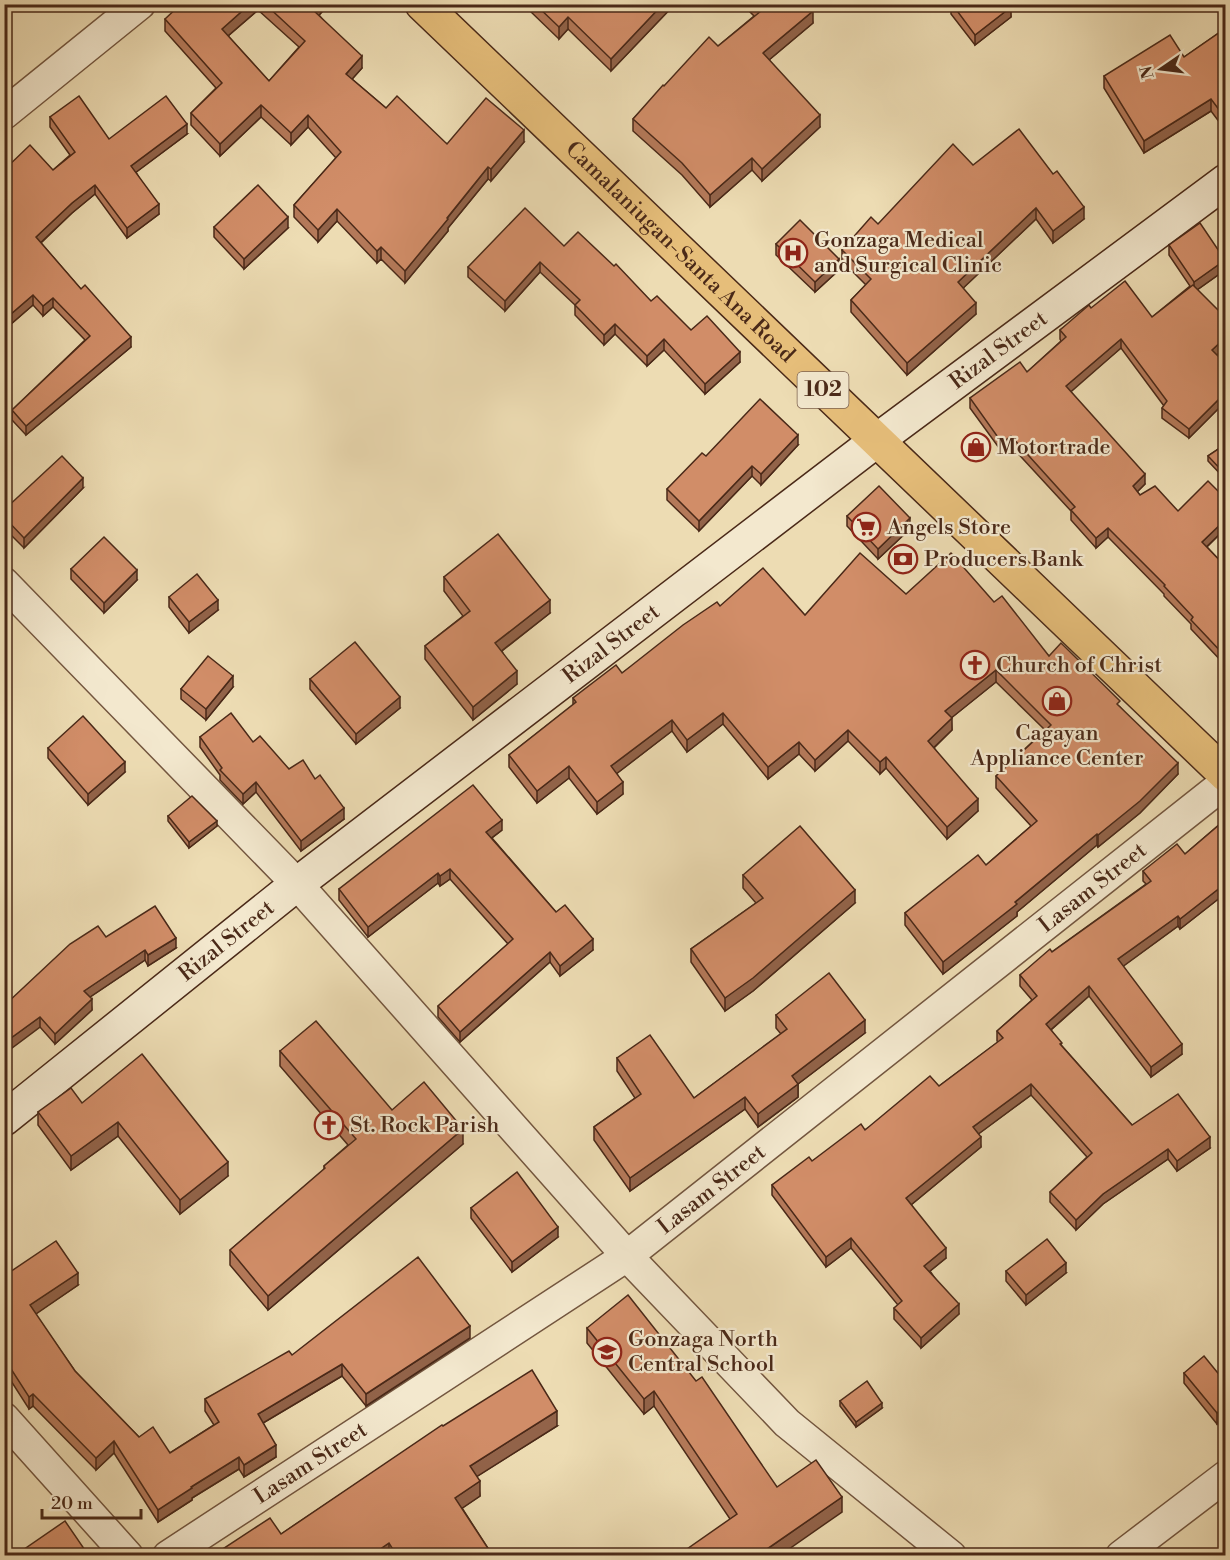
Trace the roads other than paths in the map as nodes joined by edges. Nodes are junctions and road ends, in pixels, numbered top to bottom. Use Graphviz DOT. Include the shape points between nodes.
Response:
graph roads {
  1 [pos="140,4"];
  2 [pos="422,4"];
  3 [pos="4,114"];
  4 [pos="1226,181"];
  5 [pos="876,441"];
  6 [pos="4,582"];
  7 [pos="1226,775"];
  8 [pos="1226,782"];
  9 [pos="297,884"];
  10 [pos="4,1119"];
  11 [pos="627,1256"];
  12 [pos="4,1418"];
  13 [pos="1226,1476"];
  14 [pos="128,1556"];
  15 [pos="168,1556"];
  16 [pos="951,1556"];
  17 [pos="1120,1556"];
  1 -- 3 [label="street"];
  2 -- 5 [label="main road, Camalaniugan-Santa Ana Road / 102"];
  4 -- 5 [label="street, Rizal Street"];
  5 -- 7 [label="main road, Camalaniugan-Santa Ana Road / 102"];
  5 -- 9 [label="street, Rizal Street"];
  6 -- 9 [label="street"];
  8 -- 11 [label="street, Lasam Street"];
  9 -- 10 [label="street, Rizal Street"];
  9 -- 11 [label="street"];
  11 -- 15 [label="street, Lasam Street"];
  11 -- 16 [label="street" via="787,1423"];
  12 -- 14 [label="street"];
  13 -- 17 [label="street"];
}
